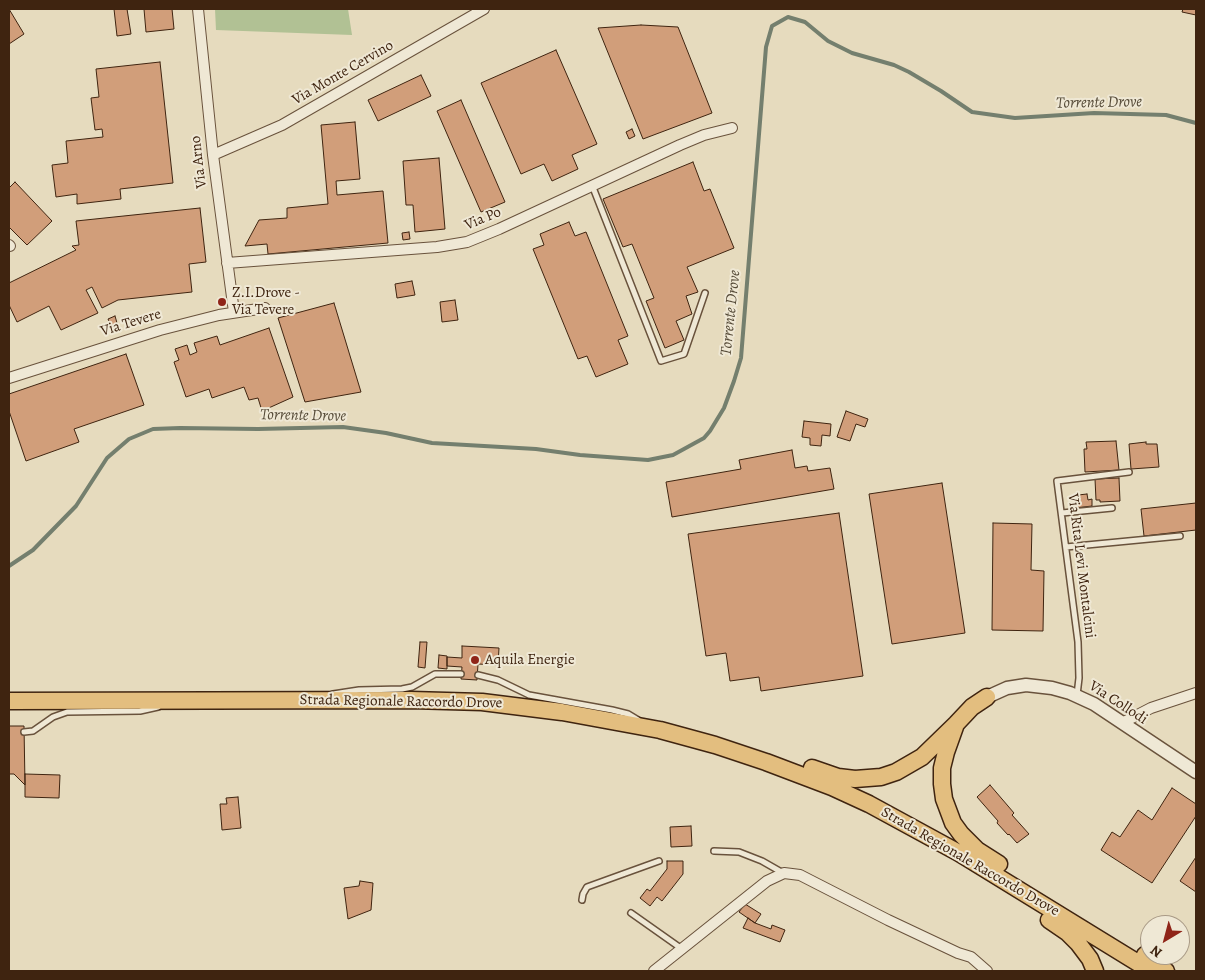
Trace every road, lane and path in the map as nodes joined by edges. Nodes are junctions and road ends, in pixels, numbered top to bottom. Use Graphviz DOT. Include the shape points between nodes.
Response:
graph roads {
  1 [pos="198,9"];
  2 [pos="484,9"];
  3 [pos="732,128"];
  4 [pos="213,154"];
  5 [pos="592,185"];
  6 [pos="227,263"];
  7 [pos="705,293"];
  8 [pos="265,308"];
  9 [pos="234,312"];
  10 [pos="9,378"];
  11 [pos="1129,472"];
  12 [pos="1112,508"];
  13 [pos="1062,513"];
  14 [pos="1180,536"];
  15 [pos="1066,547"];
  16 [pos="461,674"];
  17 [pos="478,675"];
  18 [pos="1196,693"];
  19 [pos="1077,695"];
  20 [pos="987,696"];
  21 [pos="9,700"];
  22 [pos="175,700"];
  23 [pos="320,700"];
  24 [pos="1122,723"];
  25 [pos="956,724"];
  26 [pos="648,728"];
  27 [pos="24,732"];
  28 [pos="699,740"];
  29 [pos="1196,772"];
  30 [pos="882,811"];
  31 [pos="714,851"];
  32 [pos="659,861"];
  33 [pos="784,873"];
  34 [pos="582,900"];
  35 [pos="631,913"];
  36 [pos="682,949"];
  37 [pos="958,953"];
  38 [pos="654,971"];
  39 [pos="977,971"];
  40 [pos="987,971"];
  41 [pos="1094,971"];
  42 [pos="1151,971"];
  43 [pos="1166,971"];
  1 -- 4 [label="street, Via Arno"];
  2 -- 4 [label="street, Via Monte Cervino" via="295,118"];
  3 -- 5 [label="street, Via Po" via="690,140"];
  4 -- 6 [label="street, Via Arno"];
  5 -- 6 [label="street, Via Po" via="486,235 458,244"];
  5 -- 7 [label="lane" via="661,361 684,354"];
  6 -- 9 [label="street, Via Arno"];
  8 -- 9 [label="street, Via Tevere"];
  9 -- 10 [label="street, Via Tevere" via="146,334"];
  11 -- 13 [label="lane, Via Rita Levi Montalcini" via="1057,481"];
  12 -- 13 [label="lane"];
  13 -- 15 [label="lane, Via Rita Levi Montalcini"];
  14 -- 15 [label="lane"];
  15 -- 19 [label="lane, Via Rita Levi Montalcini" via="1078,650"];
  16 -- 23 [label="lane" via="435,674 407,688 349,690"];
  17 -- 26 [label="lane" via="498,680 529,695 622,712"];
  18 -- 24 [label="street" via="1151,708"];
  19 -- 20 [label="street, Via Collodi" via="1032,685 1007,688"];
  19 -- 24 [label="street, Via Collodi"];
  20 -- 25 [label="main road"];
  21 -- 22 [label="main road, Strada Regionale Raccordo Drove"];
  22 -- 23 [label="main road, Strada Regionale Raccordo Drove"];
  22 -- 27 [label="lane" via="140,711 67,712 53,717 33,732"];
  23 -- 26 [label="main road, Strada Regionale Raccordo Drove" via="482,702 545,709"];
  24 -- 29 [label="street, Via Collodi"];
  25 -- 28 [label="main road" via="909,766 864,779 831,775 738,742"];
  25 -- 43 [label="main road" via="942,768 942,784 950,816 961,834 990,858"];
  26 -- 28 [label="main road, Strada Regionale Raccordo Drove"];
  28 -- 30 [label="main road, Strada Regionale Raccordo Drove" via="788,770"];
  30 -- 41 [label="main road" via="917,839 1068,933 1087,954"];
  30 -- 42 [label="main road, Strada Regionale Raccordo Drove" via="959,853"];
  31 -- 33 [label="lane" via="739,852"];
  32 -- 34 [label="lane" via="587,887"];
  33 -- 36 [label="street" via="767,881"];
  33 -- 37 [label="street" via="800,875"];
  35 -- 36 [label="lane"];
  36 -- 38 [label="street"];
  37 -- 39 [label="street"];
  37 -- 40 [label="street" via="971,957"];
}
